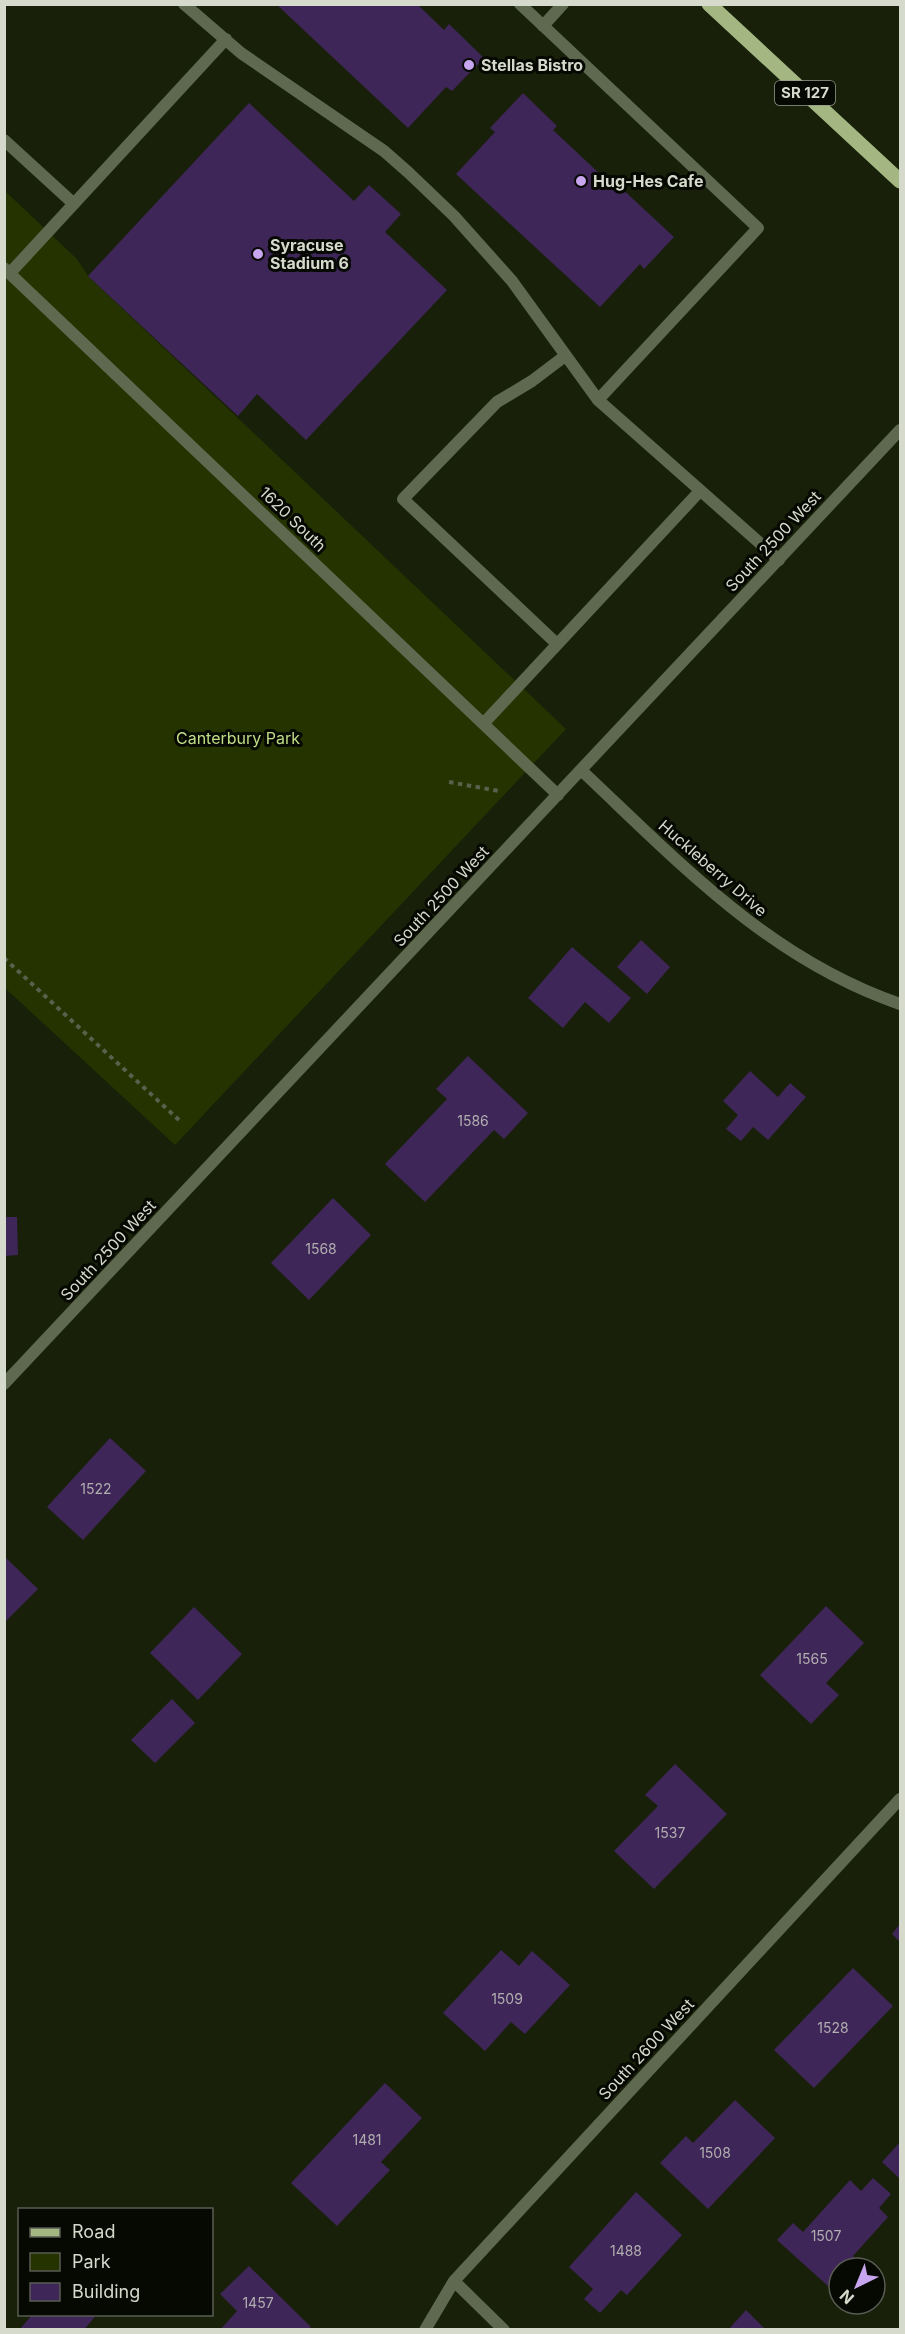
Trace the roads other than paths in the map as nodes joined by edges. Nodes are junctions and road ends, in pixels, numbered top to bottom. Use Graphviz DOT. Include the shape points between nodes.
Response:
graph roads {
  1 [pos="184,4"];
  2 [pos="520,4"];
  3 [pos="563,4"];
  4 [pos="709,4"];
  5 [pos="543,26"];
  6 [pos="226,39"];
  7 [pos="4,141"];
  8 [pos="900,181"];
  9 [pos="74,204"];
  10 [pos="7,270"];
  11 [pos="565,356"];
  12 [pos="598,400"];
  13 [pos="900,430"];
  14 [pos="699,492"];
  15 [pos="778,560"];
  16 [pos="557,644"];
  17 [pos="484,723"];
  18 [pos="581,770"];
  19 [pos="558,795"];
  20 [pos="900,1004"];
  21 [pos="4,1384"];
  22 [pos="900,1799"];
  23 [pos="454,2281"];
  24 [pos="425,2330"];
  25 [pos="504,2330"];
  1 -- 6 [label="street"];
  2 -- 5 [label="street"];
  3 -- 5 [label="street"];
  4 -- 8 [label="main road, SR 127"];
  5 -- 12 [label="street" via="758,228"];
  6 -- 9 [label="street"];
  6 -- 11 [label="street" via="384,150 409,173 512,281"];
  7 -- 9 [label="street"];
  9 -- 10 [label="street"];
  10 -- 17 [label="street, 1620 South"];
  11 -- 12 [label="street"];
  11 -- 16 [label="street" via="497,402 403,499"];
  12 -- 14 [label="street"];
  13 -- 15 [label="street, South 2500 West"];
  14 -- 15 [label="street"];
  14 -- 16 [label="street"];
  15 -- 18 [label="street, South 2500 West"];
  16 -- 17 [label="street"];
  17 -- 19 [label="street, 1620 South"];
  18 -- 19 [label="street, South 2500 West"];
  18 -- 20 [label="street, Huckleberry Drive" via="731,909 767,936 845,981"];
  19 -- 21 [label="street, South 2500 West"];
  22 -- 23 [label="street, South 2600 West"];
  23 -- 24 [label="street, South 2600 West"];
  23 -- 25 [label="street"];
}
